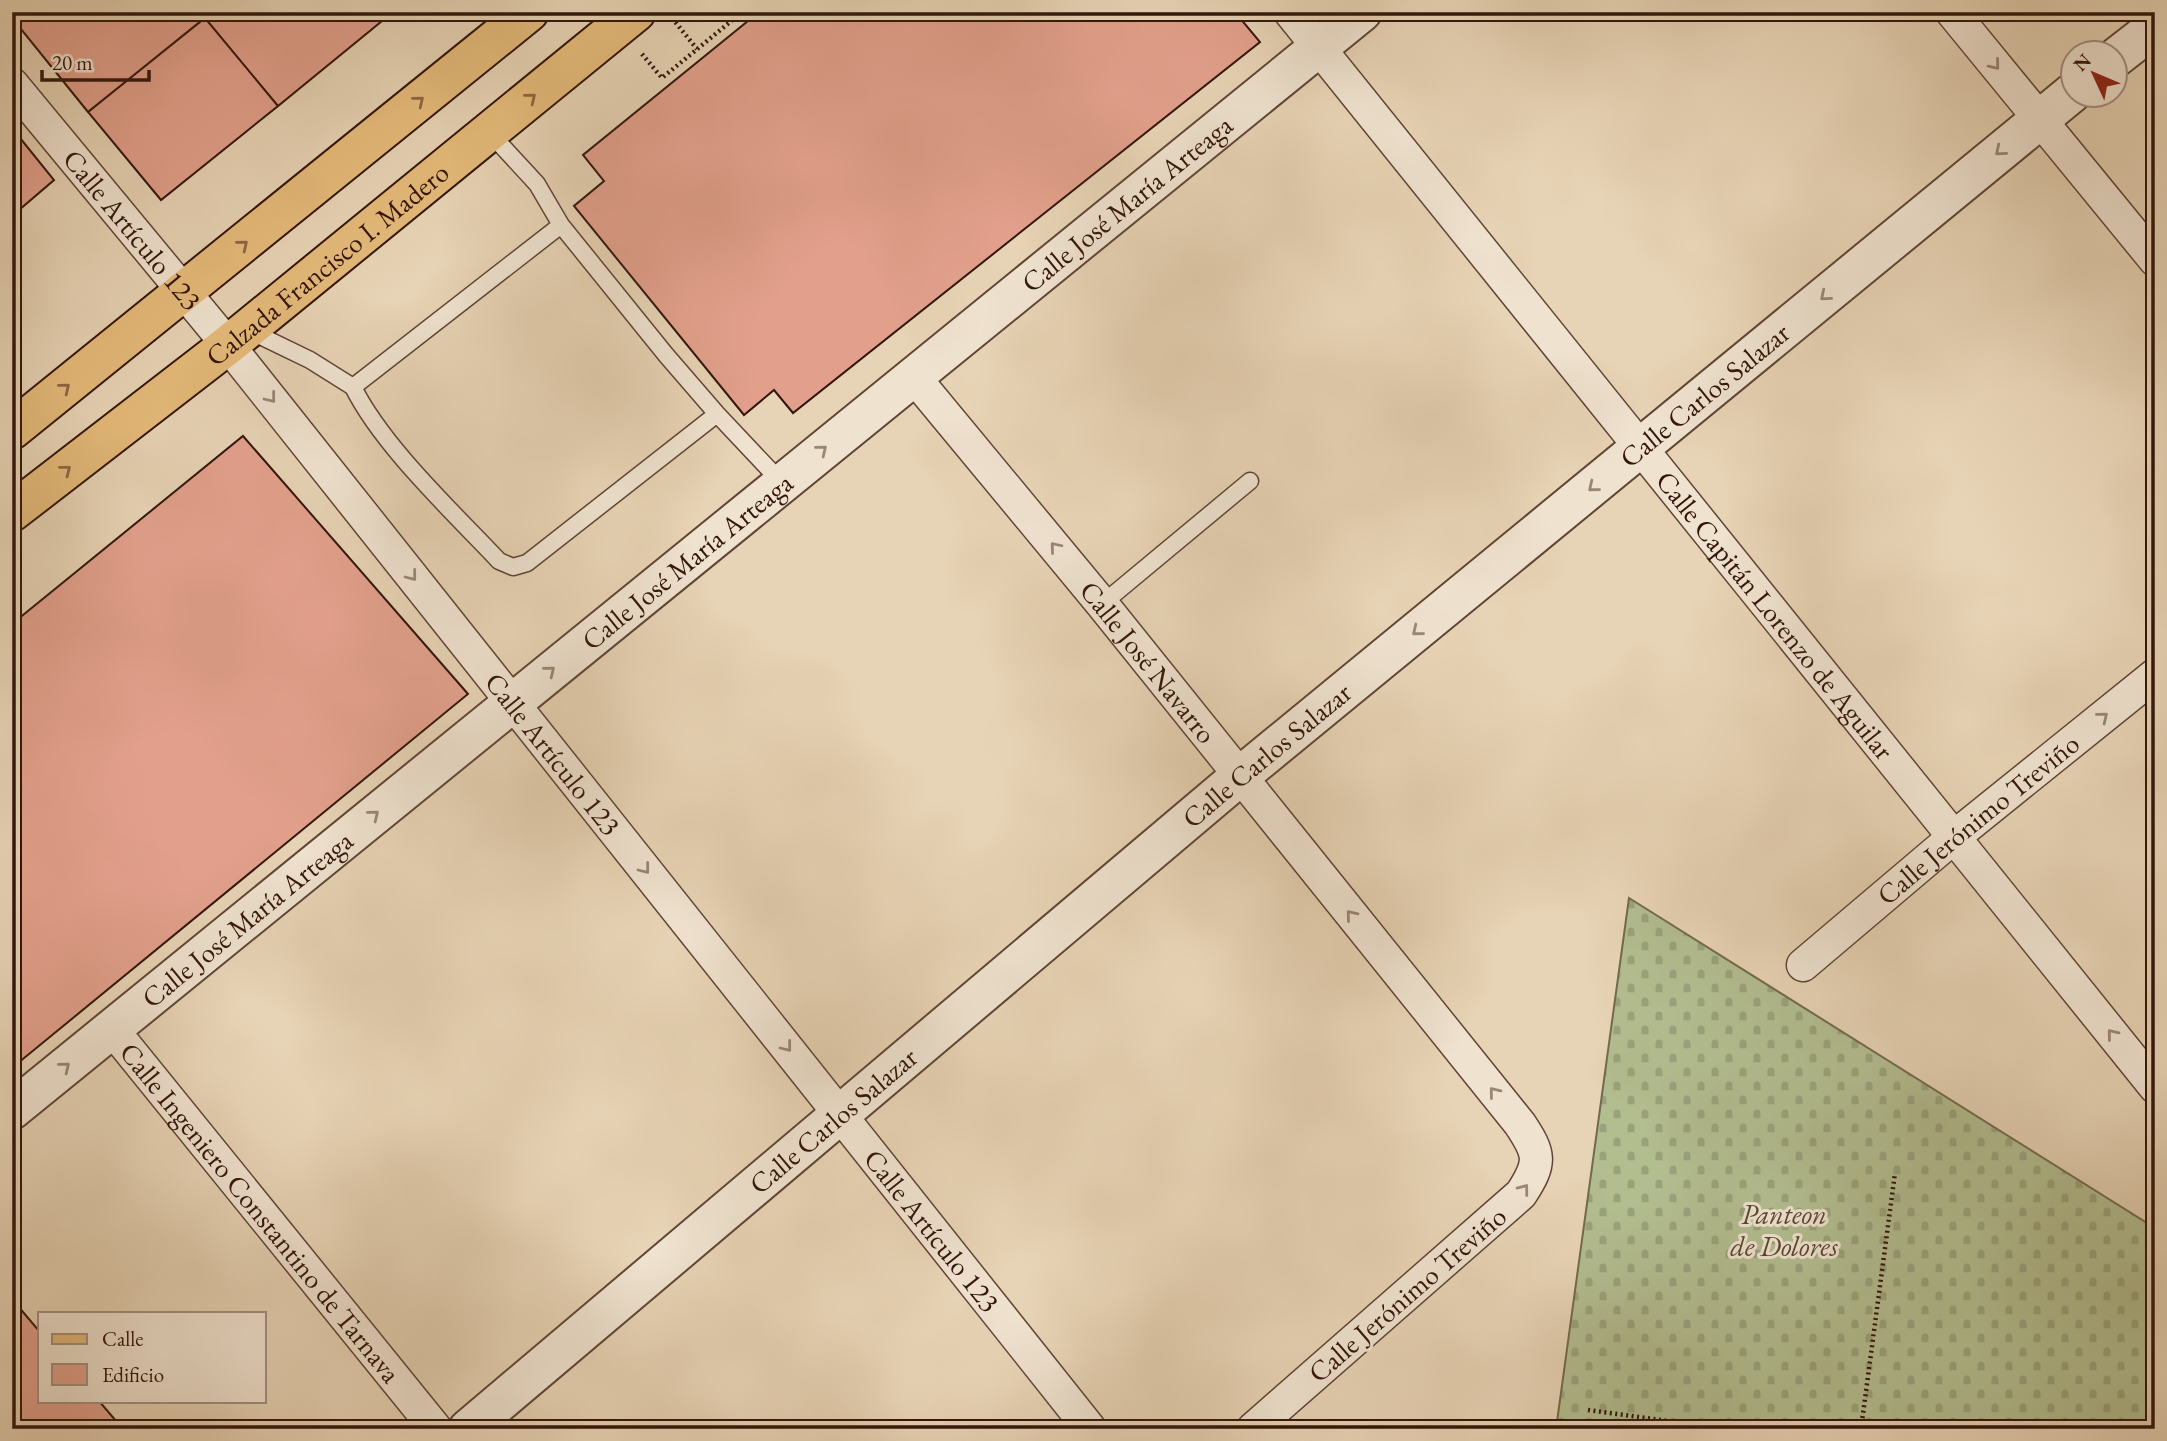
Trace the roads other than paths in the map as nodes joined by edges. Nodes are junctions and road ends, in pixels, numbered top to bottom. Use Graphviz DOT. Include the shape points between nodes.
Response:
graph roads {
  1 [pos="529,12"];
  2 [pos="1290,12"];
  3 [pos="1362,12"];
  4 [pos="1952,12"];
  5 [pos="621,17"];
  6 [pos="2155,27"];
  7 [pos="1318,48"];
  8 [pos="2128,49"];
  9 [pos="12,84"];
  10 [pos="2058,104"];
  11 [pos="2039,119"];
  12 [pos="489,132"];
  13 [pos="561,225"];
  14 [pos="2155,260"];
  15 [pos="185,292"];
  16 [pos="237,337"];
  17 [pos="914,377"];
  18 [pos="353,387"];
  19 [pos="717,414"];
  20 [pos="12,430"];
  21 [pos="1641,448"];
  22 [pos="1250,481"];
  23 [pos="782,483"];
  24 [pos="12,512"];
  25 [pos="1102,604"];
  26 [pos="2155,675"];
  27 [pos="512,702"];
  28 [pos="1239,777"];
  29 [pos="1954,837"];
  30 [pos="1803,965"];
  31 [pos="112,1029"];
  32 [pos="2155,1087"];
  33 [pos="12,1110"];
  34 [pos="840,1115"];
  35 [pos="1535,1147"];
  36 [pos="436,1429"];
  37 [pos="468,1429"];
  38 [pos="1090,1429"];
  39 [pos="1253,1429"];
  15 -- 1 [label="main road, one-way"];
  2 -- 7 [label="street, Calle Capitán Lorenzo de Aguilar"];
  3 -- 7 [label="street, Calle José María Arteaga"];
  4 -- 11 [label="street, one-way"];
  12 -- 5 [label="main road, Calzada Francisco I. Madero, one-way"];
  6 -- 8 [label="street"];
  7 -- 17 [label="street, Calle José María Arteaga"];
  7 -- 21 [label="street, Calle Capitán Lorenzo de Aguilar"];
  9 -- 15 [label="street, Calle Artículo 123"];
  10 -- 11 [label="street, Calle Carlos Salazar"];
  11 -- 14 [label="street"];
  11 -- 21 [label="street, Calle Carlos Salazar, one-way"];
  12 -- 13 [label="lane" via="537,184"];
  12 -- 16 [label="main road, Calzada Francisco I. Madero"];
  13 -- 18 [label="lane"];
  13 -- 19 [label="lane"];
  15 -- 16 [label="street, Calle Artículo 123"];
  20 -- 15 [label="main road, one-way"];
  16 -- 18 [label="lane" via="310,360"];
  24 -- 16 [label="main road, Calzada Francisco I. Madero, one-way"];
  16 -- 27 [label="street, Calle Artículo 123, one-way"];
  23 -- 17 [label="street, Calle José María Arteaga, one-way"];
  25 -- 17 [label="street, Calle José Navarro, one-way"];
  18 -- 19 [label="lane" via="365,410 404,458 499,561 513,567 527,563"];
  19 -- 23 [label="lane"];
  21 -- 28 [label="street, Calle Carlos Salazar, one-way"];
  21 -- 29 [label="street, Calle Capitán Lorenzo de Aguilar"];
  22 -- 25 [label="lane"];
  27 -- 23 [label="street, Calle José María Arteaga, one-way"];
  25 -- 28 [label="street, Calle José Navarro"];
  29 -- 26 [label="street, Calle Jerónimo Treviño, one-way"];
  31 -- 27 [label="street, Calle José María Arteaga, one-way"];
  27 -- 34 [label="street, Calle Artículo 123, one-way"];
  28 -- 34 [label="street, Calle Carlos Salazar"];
  35 -- 28 [label="street, Calle José Navarro, one-way"];
  29 -- 30 [label="street, Calle Jerónimo Treviño"];
  32 -- 29 [label="street, Calle Capitán Lorenzo de Aguilar, one-way"];
  33 -- 31 [label="street, Calle José María Arteaga, one-way"];
  31 -- 36 [label="street, Calle Ingeniero Constantino de Tarnava"];
  34 -- 37 [label="street, Calle Carlos Salazar"];
  34 -- 38 [label="street, Calle Artículo 123"];
  39 -- 35 [label="street, Calle Jerónimo Treviño, one-way" via="1521,1194 1535,1173"];
}
